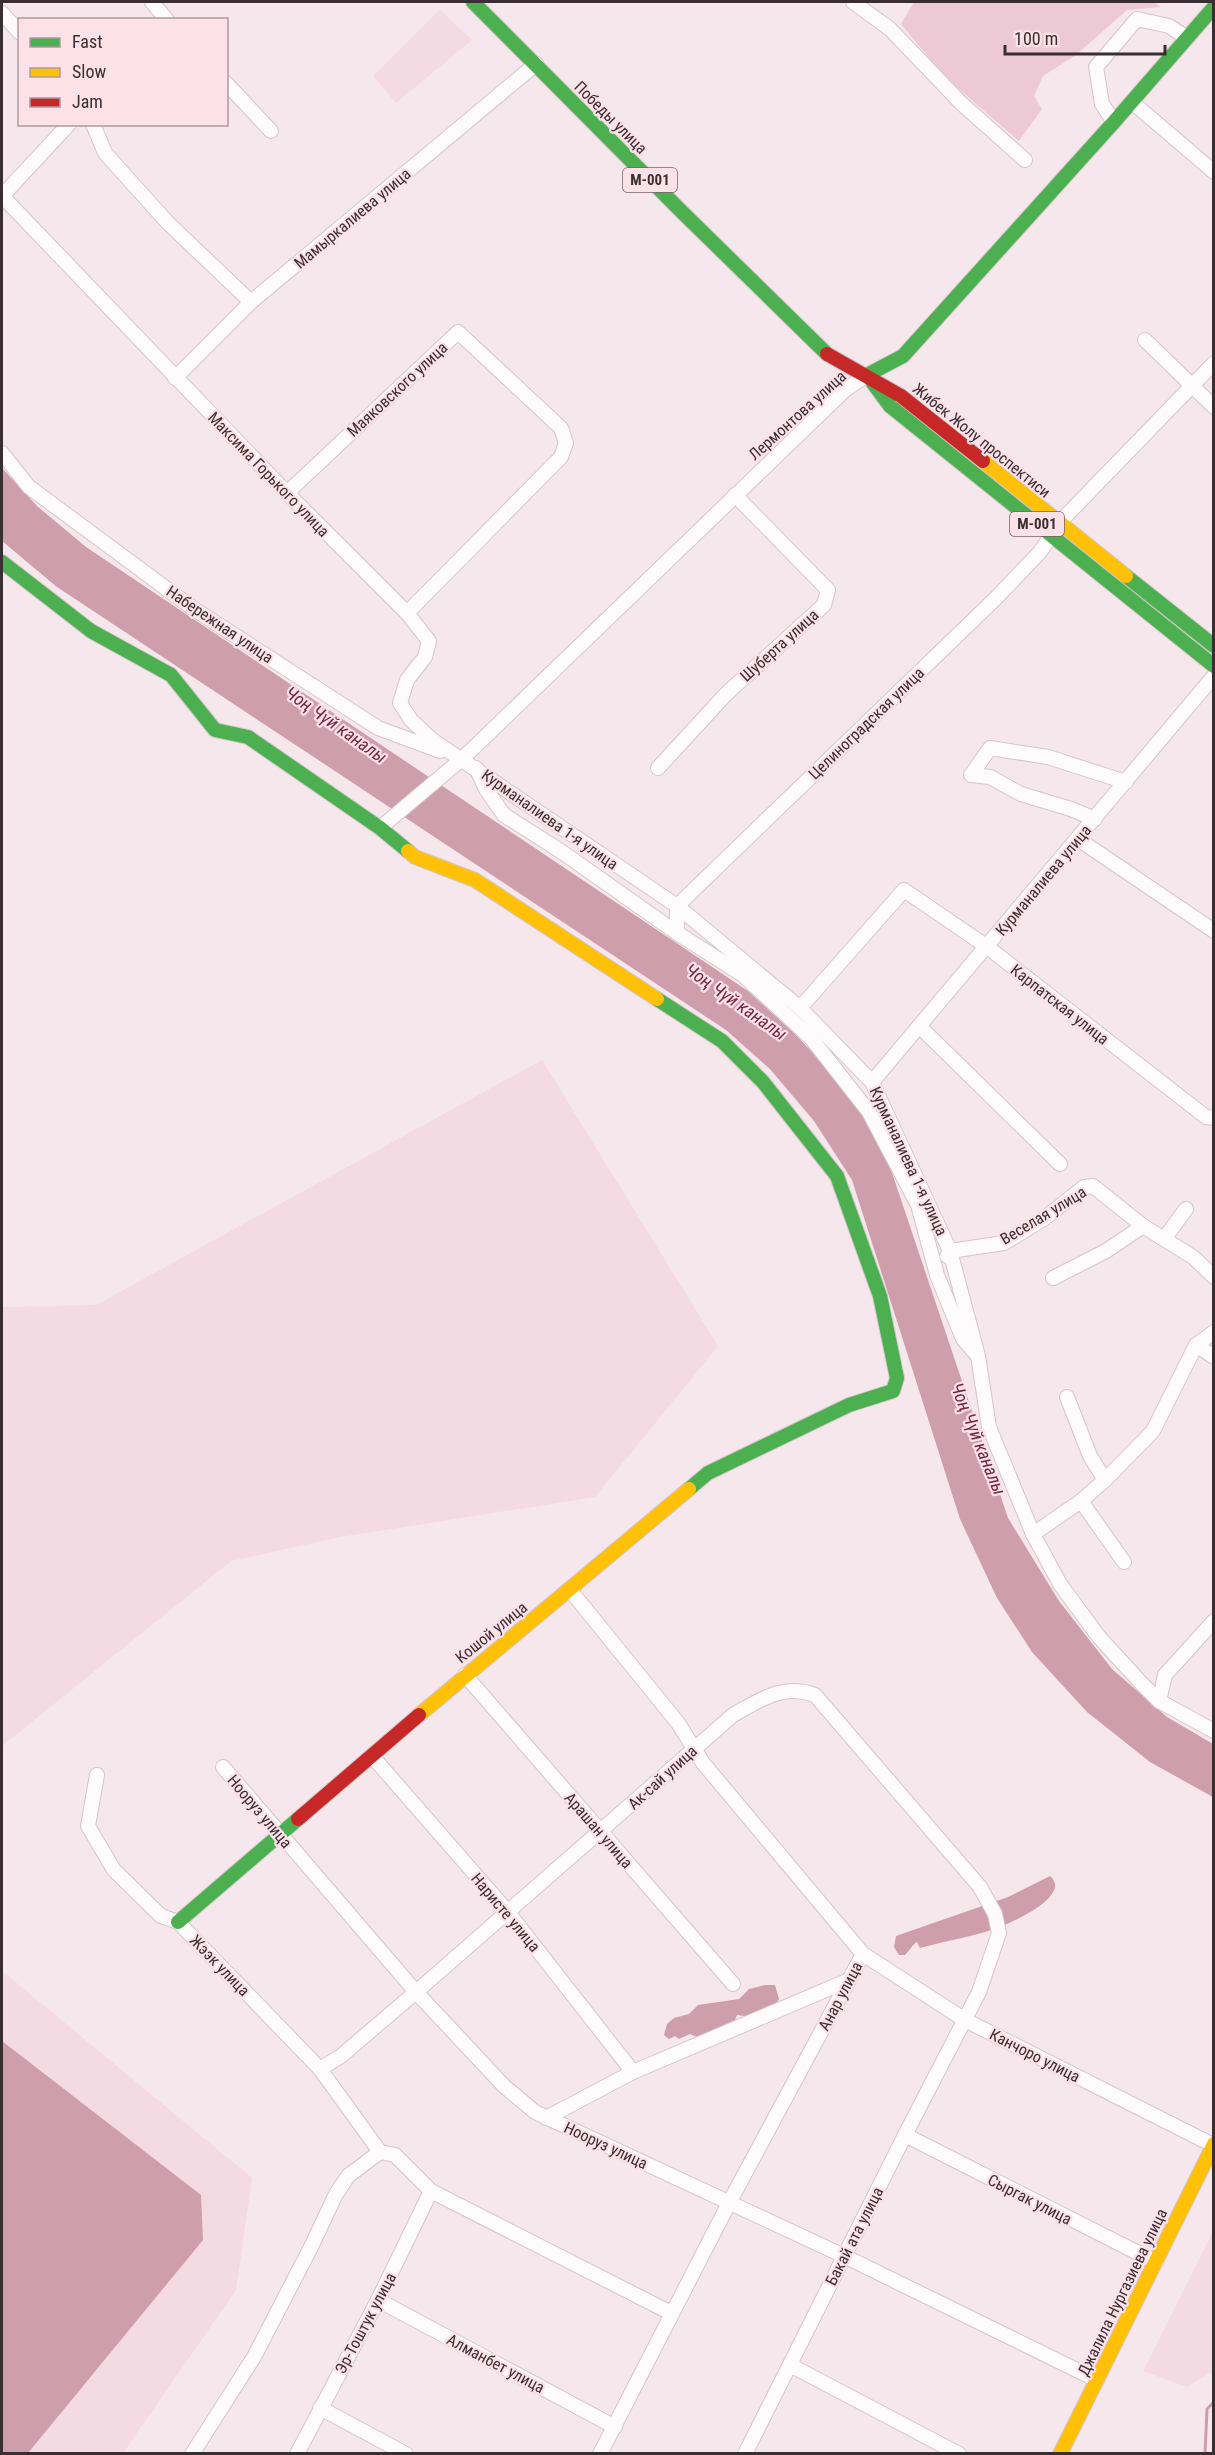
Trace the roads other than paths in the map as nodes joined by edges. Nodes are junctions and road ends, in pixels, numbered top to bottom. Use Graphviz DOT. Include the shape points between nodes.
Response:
graph roads {
  1 [pos="152,2"];
  2 [pos="473,2"];
  3 [pos="853,2"];
  4 [pos="1214,7"];
  5 [pos="2,13"];
  6 [pos="165,18"];
  7 [pos="18,31"];
  8 [pos="1186,38"];
  9 [pos="536,64"];
  10 [pos="228,85"];
  11 [pos="1132,102"];
  12 [pos="1114,122"];
  13 [pos="67,126"];
  14 [pos="94,126"];
  15 [pos="271,131"];
  16 [pos="1025,160"];
  17 [pos="1214,172"];
  18 [pos="2,196"];
  19 [pos="251,302"];
  20 [pos="1144,340"];
  21 [pos="830,356"];
  22 [pos="1214,363"];
  23 [pos="867,375"];
  24 [pos="176,378"];
  25 [pos="1193,387"];
  26 [pos="1214,407"];
  27 [pos="2,453"];
  28 [pos="287,493"];
  29 [pos="735,495"];
  30 [pos="1059,523"];
  31 [pos="1051,536"];
  32 [pos="2,562"];
  33 [pos="407,612"];
  34 [pos="1214,646"];
  35 [pos="1214,666"];
  36 [pos="1214,676"];
  37 [pos="462,759"];
  38 [pos="476,768"];
  39 [pos="658,768"];
  40 [pos="1126,782"];
  41 [pos="1095,819"];
  42 [pos="385,825"];
  43 [pos="1078,839"];
  44 [pos="677,906"];
  45 [pos="1214,931"];
  46 [pos="677,933"];
  47 [pos="986,946"];
  48 [pos="800,1008"];
  49 [pos="919,1026"];
  50 [pos="872,1082"];
  51 [pos="869,1113"];
  52 [pos="1214,1118"];
  53 [pos="1060,1164"];
  54 [pos="1185,1209"];
  55 [pos="1143,1226"];
  56 [pos="1164,1239"];
  57 [pos="950,1251"];
  58 [pos="938,1275"];
  59 [pos="1214,1277"];
  60 [pos="1053,1278"];
  61 [pos="1214,1332"];
  62 [pos="1196,1345"];
  63 [pos="978,1356"];
  64 [pos="1214,1357"];
  65 [pos="1067,1398"];
  66 [pos="1105,1480"];
  67 [pos="1081,1501"];
  68 [pos="1033,1534"];
  69 [pos="1124,1562"];
  70 [pos="570,1590"];
  71 [pos="1214,1621"];
  72 [pos="465,1675"];
  73 [pos="1159,1701"];
  74 [pos="1214,1731"];
  75 [pos="695,1749"];
  76 [pos="372,1756"];
  77 [pos="223,1767"];
  78 [pos="97,1775"];
  79 [pos="601,1832"];
  80 [pos="280,1835"];
  81 [pos="507,1911"];
  82 [pos="178,1922"];
  83 [pos="863,1953"];
  84 [pos="849,1980"];
  85 [pos="734,1984"];
  86 [pos="416,1992"];
  87 [pos="965,2020"];
  88 [pos="320,2069"];
  89 [pos="633,2072"];
  90 [pos="546,2118"];
  91 [pos="905,2135"];
  92 [pos="1213,2144"];
  93 [pos="380,2152"];
  94 [pos="431,2191"];
  95 [pos="729,2203"];
  96 [pos="844,2256"];
  97 [pos="1156,2262"];
  98 [pos="378,2300"];
  99 [pos="671,2313"];
  100 [pos="790,2365"];
  101 [pos="1097,2380"];
  102 [pos="320,2408"];
  103 [pos="615,2427"];
  104 [pos="192,2454"];
  105 [pos="297,2454"];
  106 [pos="406,2454"];
  107 [pos="600,2454"];
  108 [pos="745,2454"];
  109 [pos="959,2454"];
  110 [pos="1060,2454"];
  1 -- 6 [label="street"];
  2 -- 9 [label="street, Победы улица / М-001"];
  3 -- 16 [label="street" via="890,29 961,103"];
  4 -- 8 [label="street, Лермонтова улица"];
  5 -- 7 [label="street"];
  8 -- 11 [label="street, Лермонтова улица"];
  8 -- 12 [label="street" via="1169,26 1137,19 1130,27 1096,67 1102,104"];
  9 -- 19 [label="street, Мамыркалиева улица"];
  9 -- 21 [label="street, Победы улица / М-001"];
  10 -- 15 [label="street"];
  11 -- 12 [label="street, Лермонтова улица"];
  11 -- 17 [label="street"];
  12 -- 23 [label="street, Лермонтова улица" via="903,356"];
  13 -- 18 [label="street"];
  14 -- 19 [label="street" via="113,162 168,223"];
  18 -- 24 [label="street, Максима Горького улица"];
  19 -- 24 [label="street, Мамыркалиева улица"];
  20 -- 25 [label="street"];
  21 -- 23 [label="street, Жибек Жолу проспектиси / М-001"];
  22 -- 25 [label="street"];
  23 -- 29 [label="street, Лермонтова улица" via="845,390"];
  23 -- 30 [label="street, Жибек Жолу проспектиси / М-001" via="901,396"];
  23 -- 31 [label="street, Жибек Жолу проспектиси / М-001" via="890,406"];
  24 -- 28 [label="street, Максима Горького улица"];
  25 -- 26 [label="street"];
  25 -- 30 [label="street"];
  27 -- 37 [label="street, Набережная улица" via="29,487 194,609 378,728"];
  28 -- 33 [label="street, Максима Горького улица"];
  28 -- 33 [label="street, Маяковского улица" via="458,332 561,428 566,443 561,458"];
  29 -- 37 [label="street, Лермонтова улица"];
  29 -- 39 [label="street, Шуберта улица" via="828,590 826,598 824,605 726,694"];
  30 -- 34 [label="street, Жибек Жолу проспектиси / М-001"];
  31 -- 35 [label="street, Жибек Жолу проспектиси / М-001"];
  31 -- 44 [label="street, Целиноградская улица" via="996,598"];
  32 -- 42 [label="street" via="91,631 171,675 215,730 248,737"];
  33 -- 37 [label="street, Максима Горького улица" via="429,641 425,657 407,680 400,703 431,739"];
  36 -- 40 [label="street, Курманалиева улица"];
  37 -- 38 [label="street, Курманалиева 1-я улица"];
  37 -- 42 [label="street, Лермонтова улица"];
  38 -- 44 [label="street, Курманалиева 1-я улица"];
  38 -- 46 [label="street" via="504,815"];
  40 -- 41 [label="street, Курманалиева улица"];
  40 -- 41 [label="street" via="1048,757 990,748 971,775 990,777 1021,794"];
  41 -- 43 [label="street, Курманалиева улица"];
  42 -- 70 [label="street, Кошой улица" via="415,858 475,880 722,1041 763,1082 837,1176 880,1296 897,1378 893,1391 849,1405 708,1473"];
  43 -- 45 [label="street"];
  43 -- 47 [label="street, Курманалиева улица"];
  44 -- 46 [label="street"];
  44 -- 48 [label="street, Курманалиева 1-я улица"];
  46 -- 51 [label="street" via="743,975 811,1038"];
  47 -- 48 [label="street, Карпатская улица" via="904,890"];
  47 -- 49 [label="street, Курманалиева улица"];
  47 -- 52 [label="street, Карпатская улица" via="1206,1117"];
  48 -- 50 [label="street, Курманалиева 1-я улица"];
  49 -- 50 [label="street, Курманалиева улица"];
  49 -- 53 [label="street"];
  50 -- 51 [label="street"];
  50 -- 57 [label="street, Курманалиева 1-я улица"];
  51 -- 58 [label="street" via="918,1205"];
  54 -- 56 [label="street"];
  55 -- 56 [label="street, Веселая улица"];
  55 -- 57 [label="street, Веселая улица" via="1093,1186 1084,1187 1045,1218 1004,1243"];
  55 -- 60 [label="street" via="1106,1251"];
  56 -- 59 [label="street, Веселая улица" via="1193,1257"];
  57 -- 58 [label="street"];
  57 -- 63 [label="street, Курманалиева 1-я улица"];
  58 -- 63 [label="street" via="963,1340"];
  61 -- 62 [label="street"];
  62 -- 64 [label="street"];
  62 -- 66 [label="street" via="1153,1431"];
  63 -- 68 [label="street, Курманалиева 1-я улица" via="989,1427"];
  65 -- 66 [label="street" via="1090,1456"];
  66 -- 67 [label="street"];
  67 -- 68 [label="street"];
  67 -- 69 [label="street"];
  68 -- 73 [label="street, Курманалиева 1-я улица" via="1060,1584 1099,1637"];
  70 -- 72 [label="street, Кошой улица"];
  70 -- 75 [label="street, Анар улица"];
  71 -- 73 [label="street" via="1165,1675"];
  72 -- 76 [label="street, Кошой улица"];
  72 -- 79 [label="street, Арашан улица"];
  73 -- 74 [label="street, Курманалиева 1-я улица"];
  75 -- 79 [label="street, Ак-сай улица"];
  75 -- 83 [label="street, Анар улица"];
  75 -- 87 [label="street, Ак-сай улица" via="733,1715 763,1698 802,1690 815,1695 980,1887 995,1914 999,1933"];
  76 -- 80 [label="street, Кошой улица"];
  76 -- 81 [label="street, Наристе улица"];
  77 -- 80 [label="street, Нооруз улица"];
  78 -- 82 [label="street, Жээк улица" via="88,1826 114,1870 161,1916"];
  79 -- 81 [label="street, Ак-сай улица"];
  79 -- 85 [label="street, Арашан улица"];
  80 -- 82 [label="street, Кошой улица"];
  80 -- 86 [label="street, Нооруз улица"];
  81 -- 86 [label="street, Ак-сай улица"];
  81 -- 89 [label="street, Наристе улица"];
  82 -- 88 [label="street, Жээк улица"];
  83 -- 84 [label="street, Анар улица"];
  83 -- 87 [label="street, Канчоро улица"];
  84 -- 89 [label="street"];
  84 -- 95 [label="street, Анар улица"];
  86 -- 88 [label="street, Ак-сай улица"];
  86 -- 90 [label="street, Нооруз улица" via="504,2086"];
  87 -- 91 [label="street, Бакай ата улица"];
  87 -- 92 [label="street, Канчоро улица"];
  88 -- 93 [label="street, Жээк улица"];
  89 -- 90 [label="street"];
  90 -- 95 [label="street, Нооруз улица"];
  91 -- 96 [label="street, Бакай ата улица"];
  91 -- 97 [label="street, Сыргак улица"];
  92 -- 97 [label="street, Джалила Нургазиева улица"];
  93 -- 94 [label="street, Жээк улица" via="395,2155"];
  93 -- 104 [label="street" via="348,2176 336,2194 254,2356"];
  94 -- 98 [label="street, Эр-Тоштук улица"];
  94 -- 99 [label="street, Жээк улица"];
  95 -- 96 [label="street, Нооруз улица"];
  95 -- 99 [label="street, Анар улица"];
  96 -- 100 [label="street, Бакай ата улица"];
  96 -- 101 [label="street, Нооруз улица"];
  97 -- 101 [label="street, Джалила Нургазиева улица"];
  98 -- 102 [label="street, Эр-Тоштук улица"];
  98 -- 103 [label="street, Алманбет улица"];
  99 -- 103 [label="street, Анар улица"];
  100 -- 108 [label="street, Бакай ата улица"];
  100 -- 109 [label="street"];
  101 -- 110 [label="street, Джалила Нургазиева улица"];
  102 -- 105 [label="street, Эр-Тоштук улица"];
  102 -- 106 [label="street"];
  103 -- 107 [label="street, Анар улица"];
}
